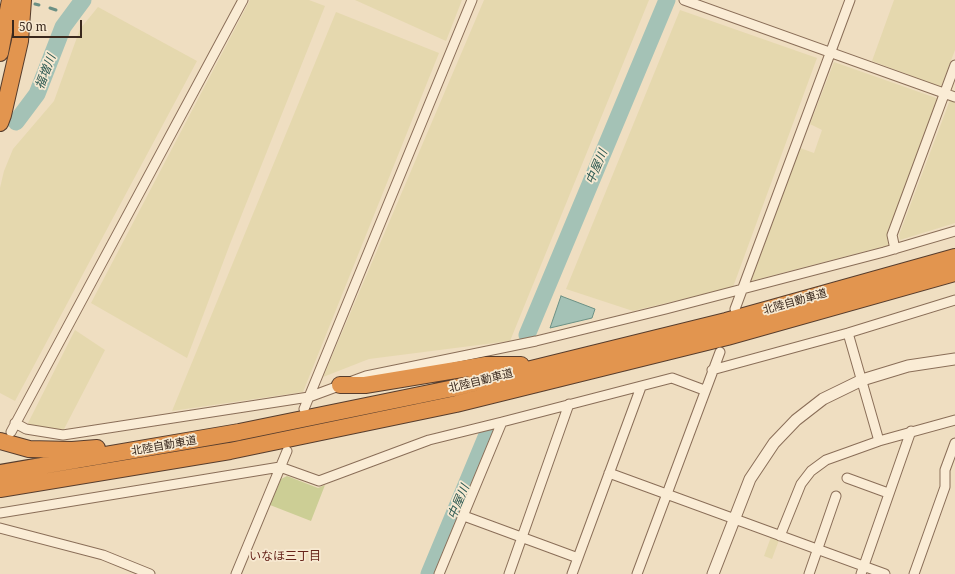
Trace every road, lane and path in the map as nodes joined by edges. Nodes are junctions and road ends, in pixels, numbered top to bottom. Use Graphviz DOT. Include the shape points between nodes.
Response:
graph roads {
  1 [pos="243,0"];
  2 [pos="472,0"];
  3 [pos="684,0"];
  4 [pos="850,0"];
  5 [pos="16,4"];
  6 [pos="0,26"];
  7 [pos="0,53"];
  8 [pos="829,53"];
  9 [pos="955,65"];
  10 [pos="0,92"];
  11 [pos="945,93"];
  12 [pos="955,97"];
  13 [pos="0,123"];
  14 [pos="955,231"];
  15 [pos="895,249"];
  16 [pos="955,257"];
  17 [pos="955,273"];
  18 [pos="742,288"];
  19 [pos="955,300"];
  20 [pos="735,309"];
  21 [pos="848,332"];
  22 [pos="720,352"];
  23 [pos="955,359"];
  24 [pos="551,365"];
  25 [pos="712,370"];
  26 [pos="862,380"];
  27 [pos="340,386"];
  28 [pos="641,387"];
  29 [pos="704,390"];
  30 [pos="309,397"];
  31 [pos="569,404"];
  32 [pos="304,408"];
  33 [pos="355,409"];
  34 [pos="955,420"];
  35 [pos="502,422"];
  36 [pos="15,423"];
  37 [pos="911,432"];
  38 [pos="5,436"];
  39 [pos="879,441"];
  40 [pos="955,443"];
  41 [pos="287,451"];
  42 [pos="280,467"];
  43 [pos="0,473"];
  44 [pos="609,473"];
  45 [pos="847,478"];
  46 [pos="0,489"];
  47 [pos="888,493"];
  48 [pos="666,494"];
  49 [pos="836,496"];
  50 [pos="0,513"];
  51 [pos="464,516"];
  52 [pos="733,519"];
  53 [pos="0,528"];
  54 [pos="780,536"];
  55 [pos="522,537"];
  56 [pos="818,550"];
  57 [pos="578,558"];
  58 [pos="862,570"];
  59 [pos="150,574"];
  60 [pos="236,574"];
  61 [pos="439,574"];
  62 [pos="508,574"];
  63 [pos="572,574"];
  64 [pos="637,574"];
  65 [pos="713,574"];
  66 [pos="809,574"];
  67 [pos="885,574"];
  68 [pos="914,574"];
  1 -- 36 [label="street"];
  2 -- 30 [label="street"];
  3 -- 8 [label="street"];
  4 -- 8 [label="street"];
  5 -- 6 [label="highway"];
  5 -- 7 [label="highway"];
  5 -- 10 [label="highway"];
  5 -- 13 [label="highway" via="20,41"];
  8 -- 11 [label="street"];
  8 -- 18 [label="street"];
  9 -- 11 [label="street"];
  11 -- 12 [label="street"];
  11 -- 15 [label="street" via="892,235"];
  14 -- 15 [label="street"];
  15 -- 18 [label="street"];
  16 -- 24 [label="highway, 北陸自動車道" via="726,321"];
  17 -- 46 [label="highway, 北陸自動車道" via="610,368 448,406 230,451"];
  18 -- 20 [label="street"];
  18 -- 27 [label="street" via="536,341 366,376"];
  19 -- 21 [label="street"];
  21 -- 25 [label="street"];
  21 -- 26 [label="street"];
  22 -- 25 [label="street"];
  23 -- 26 [label="street" via="908,366"];
  24 -- 27 [label="highway" via="486,365 365,385"];
  24 -- 33 [label="highway, 北陸自動車道"];
  25 -- 29 [label="street"];
  26 -- 39 [label="street"];
  26 -- 52 [label="street" via="809,408 783,432 765,454 750,480"];
  27 -- 30 [label="street"];
  28 -- 29 [label="street" via="672,378"];
  28 -- 31 [label="street"];
  28 -- 44 [label="street"];
  29 -- 48 [label="street"];
  30 -- 32 [label="street"];
  30 -- 36 [label="street" via="63,435 26,429"];
  31 -- 35 [label="street"];
  31 -- 55 [label="street"];
  33 -- 38 [label="highway" via="111,447 36,449 14,446"];
  33 -- 43 [label="highway, 北陸自動車道" via="240,432"];
  34 -- 37 [label="street"];
  35 -- 42 [label="street" via="429,440 319,481"];
  35 -- 51 [label="street"];
  36 -- 38 [label="street"];
  37 -- 39 [label="street"];
  37 -- 47 [label="street"];
  39 -- 54 [label="street" via="836,455 811,471 796,493"];
  40 -- 68 [label="street" via="945,470 945,487"];
  41 -- 42 [label="street"];
  42 -- 50 [label="street"];
  42 -- 60 [label="street"];
  44 -- 48 [label="street"];
  44 -- 57 [label="street"];
  45 -- 47 [label="street"];
  47 -- 58 [label="street"];
  48 -- 52 [label="street"];
  48 -- 64 [label="street"];
  49 -- 56 [label="street"];
  51 -- 55 [label="street"];
  51 -- 61 [label="street"];
  52 -- 54 [label="street"];
  52 -- 65 [label="street"];
  53 -- 59 [label="street" via="104,555"];
  54 -- 56 [label="street"];
  55 -- 57 [label="street"];
  55 -- 62 [label="street"];
  56 -- 58 [label="street"];
  56 -- 66 [label="street"];
  57 -- 63 [label="street"];
  58 -- 67 [label="street"];
}
